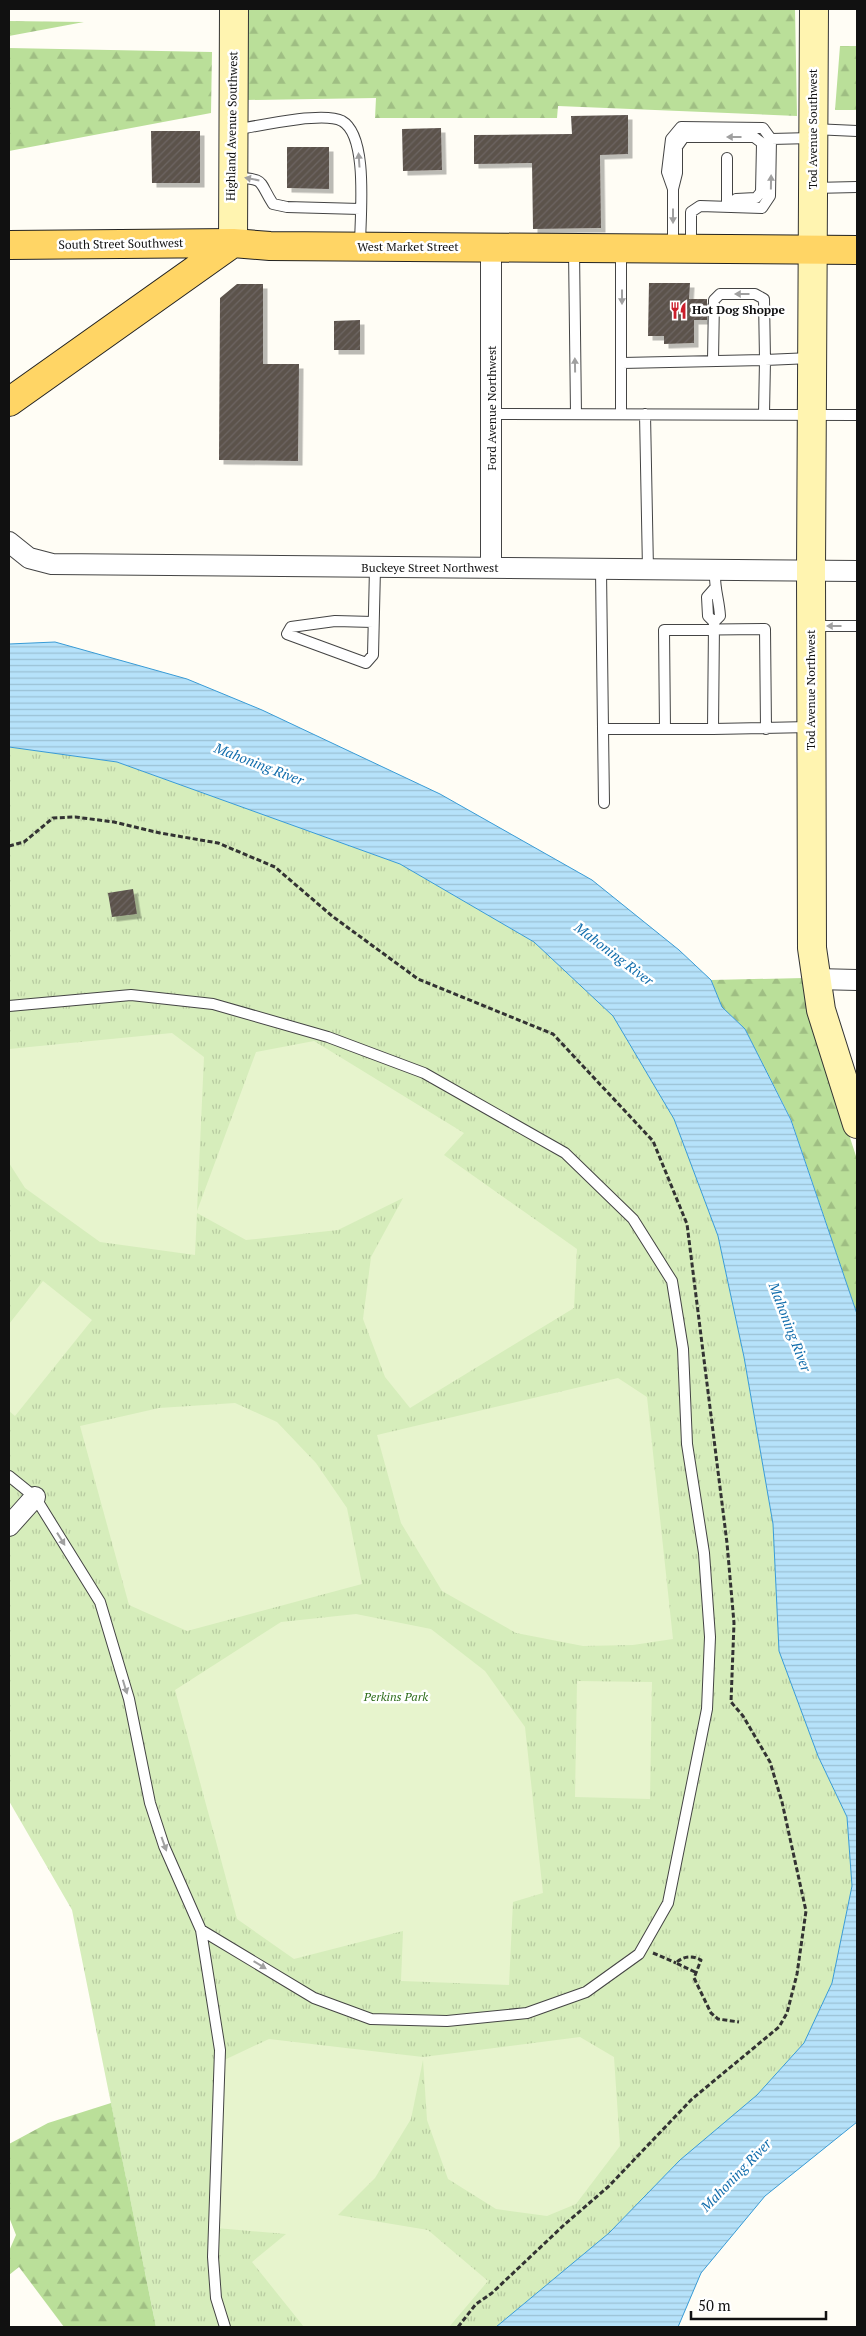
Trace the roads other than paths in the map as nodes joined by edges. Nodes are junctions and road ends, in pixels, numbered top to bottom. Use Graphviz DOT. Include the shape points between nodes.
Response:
graph roads {
  1 [pos="234,9"];
  2 [pos="814,9"];
  3 [pos="232,130"];
  4 [pos="857,130"];
  5 [pos="813,134"];
  6 [pos="772,139"];
  7 [pos="727,158"];
  8 [pos="232,177"];
  9 [pos="857,187"];
  10 [pos="813,188"];
  11 [pos="673,189"];
  12 [pos="727,207"];
  13 [pos="360,209"];
  14 [pos="233,243"];
  15 [pos="9,245"];
  16 [pos="360,247"];
  17 [pos="490,247"];
  18 [pos="574,248"];
  19 [pos="622,249"];
  20 [pos="682,249"];
  21 [pos="813,250"];
  22 [pos="857,250"];
  23 [pos="812,358"];
  24 [pos="713,360"];
  25 [pos="765,360"];
  26 [pos="622,363"];
  27 [pos="9,402"];
  28 [pos="492,414"];
  29 [pos="576,414"];
  30 [pos="621,414"];
  31 [pos="645,414"];
  32 [pos="764,414"];
  33 [pos="812,415"];
  34 [pos="857,415"];
  35 [pos="9,542"];
  36 [pos="375,568"];
  37 [pos="491,568"];
  38 [pos="601,570"];
  39 [pos="648,570"];
  40 [pos="811,571"];
  41 [pos="857,572"];
  42 [pos="715,580"];
  43 [pos="373,622"];
  44 [pos="714,626"];
  45 [pos="811,626"];
  46 [pos="857,626"];
  47 [pos="811,727"];
  48 [pos="602,729"];
  49 [pos="665,729"];
  50 [pos="766,729"];
  51 [pos="713,730"];
  52 [pos="604,803"];
  53 [pos="816,979"];
  54 [pos="857,980"];
  55 [pos="9,1006"];
  56 [pos="857,1124"];
  57 [pos="9,1476"];
  58 [pos="35,1498"];
  59 [pos="9,1526"];
  60 [pos="200,1930"];
  61 [pos="225,2327"];
  1 -- 3 [label="main road, Highland Avenue Southwest"];
  2 -- 5 [label="main road, Tod Avenue Southwest"];
  3 -- 8 [label="main road, Highland Avenue Southwest"];
  13 -- 3 [label="lane, one-way" via="358,151 352,130 340,120 321,118 273,122"];
  4 -- 5 [label="lane"];
  5 -- 6 [label="lane"];
  5 -- 10 [label="main road, Tod Avenue Southwest"];
  6 -- 11 [label="lane" via="763,128 681,127 671,139 667,172"];
  12 -- 6 [label="lane, one-way" via="762,208 770,196"];
  7 -- 12 [label="lane"];
  13 -- 8 [label="lane, one-way" via="273,204 264,184 258,179"];
  8 -- 14 [label="main road, Highland Avenue Southwest"];
  9 -- 10 [label="lane"];
  10 -- 21 [label="main road, Tod Avenue Southwest"];
  12 -- 11 [label="lane, one-way" via="736,199 756,198 761,192 762,143 754,137 684,137 678,147"];
  11 -- 20 [label="lane, one-way"];
  12 -- 20 [label="lane" via="700,206 692,212"];
  13 -- 16 [label="lane"];
  14 -- 15 [label="main road, South Street Southwest"];
  14 -- 16 [label="main road, West Market Street"];
  14 -- 27 [label="main road"];
  16 -- 17 [label="main road, West Market Street"];
  17 -- 18 [label="main road, West Market Street"];
  17 -- 28 [label="street, Ford Avenue Northwest"];
  18 -- 19 [label="main road, West Market Street"];
  29 -- 18 [label="lane, one-way"];
  19 -- 20 [label="main road, West Market Street"];
  19 -- 26 [label="lane, one-way"];
  20 -- 21 [label="main road, West Market Street"];
  21 -- 22 [label="main road, West Market Street"];
  21 -- 23 [label="main road, Tod Avenue Northwest"];
  23 -- 25 [label="lane"];
  23 -- 33 [label="main road, Tod Avenue Northwest"];
  24 -- 25 [label="lane"];
  25 -- 24 [label="lane, one-way" via="764,299 756,294 720,294 714,300"];
  24 -- 26 [label="lane"];
  25 -- 32 [label="lane"];
  26 -- 30 [label="lane"];
  28 -- 29 [label="lane"];
  28 -- 37 [label="street, Ford Avenue Northwest"];
  29 -- 30 [label="lane"];
  30 -- 31 [label="lane"];
  31 -- 32 [label="lane"];
  31 -- 39 [label="lane"];
  32 -- 33 [label="lane"];
  33 -- 34 [label="lane"];
  33 -- 40 [label="main road, Tod Avenue Northwest"];
  35 -- 36 [label="street, Buckeye Street Northwest" via="28,558 52,564"];
  36 -- 37 [label="street, Buckeye Street Northwest"];
  36 -- 43 [label="lane"];
  37 -- 38 [label="street, Buckeye Street Northwest"];
  38 -- 39 [label="street, Buckeye Street Northwest"];
  38 -- 48 [label="lane"];
  39 -- 42 [label="street, Buckeye Street Northwest"];
  40 -- 41 [label="street, Buckeye Street Northwest"];
  40 -- 42 [label="street, Buckeye Street Northwest"];
  40 -- 45 [label="main road, Tod Avenue Northwest"];
  42 -- 44 [label="lane" via="707,597 708,616"];
  43 -- 43 [label="lane" via="373,655 366,663 287,634 291,627 334,621"];
  44 -- 49 [label="lane" via="664,630"];
  44 -- 50 [label="lane" via="765,629"];
  44 -- 51 [label="lane"];
  46 -- 45 [label="lane, one-way"];
  45 -- 47 [label="main road, Tod Avenue Northwest"];
  47 -- 50 [label="lane"];
  47 -- 53 [label="main road, Tod Avenue Northwest" via="812,948"];
  48 -- 49 [label="lane"];
  48 -- 52 [label="lane"];
  49 -- 51 [label="lane"];
  50 -- 51 [label="lane"];
  53 -- 54 [label="street"];
  53 -- 56 [label="main road, Tod Avenue Northwest" via="821,1010"];
  60 -- 55 [label="lane, one-way" via="314,1998 371,2019 447,2021 527,2013 586,1992 639,1954 668,1903 707,1709 710,1637 704,1553 687,1444 683,1349 672,1281 633,1219 565,1153 424,1073 328,1037 213,1004 131,995"];
  57 -- 58 [label="lane"];
  58 -- 59 [label="street"];
  58 -- 60 [label="lane, one-way" via="100,1602 129,1700 150,1803 164,1846"];
  60 -- 61 [label="lane" via="220,2050 213,2257 216,2298"];
}
